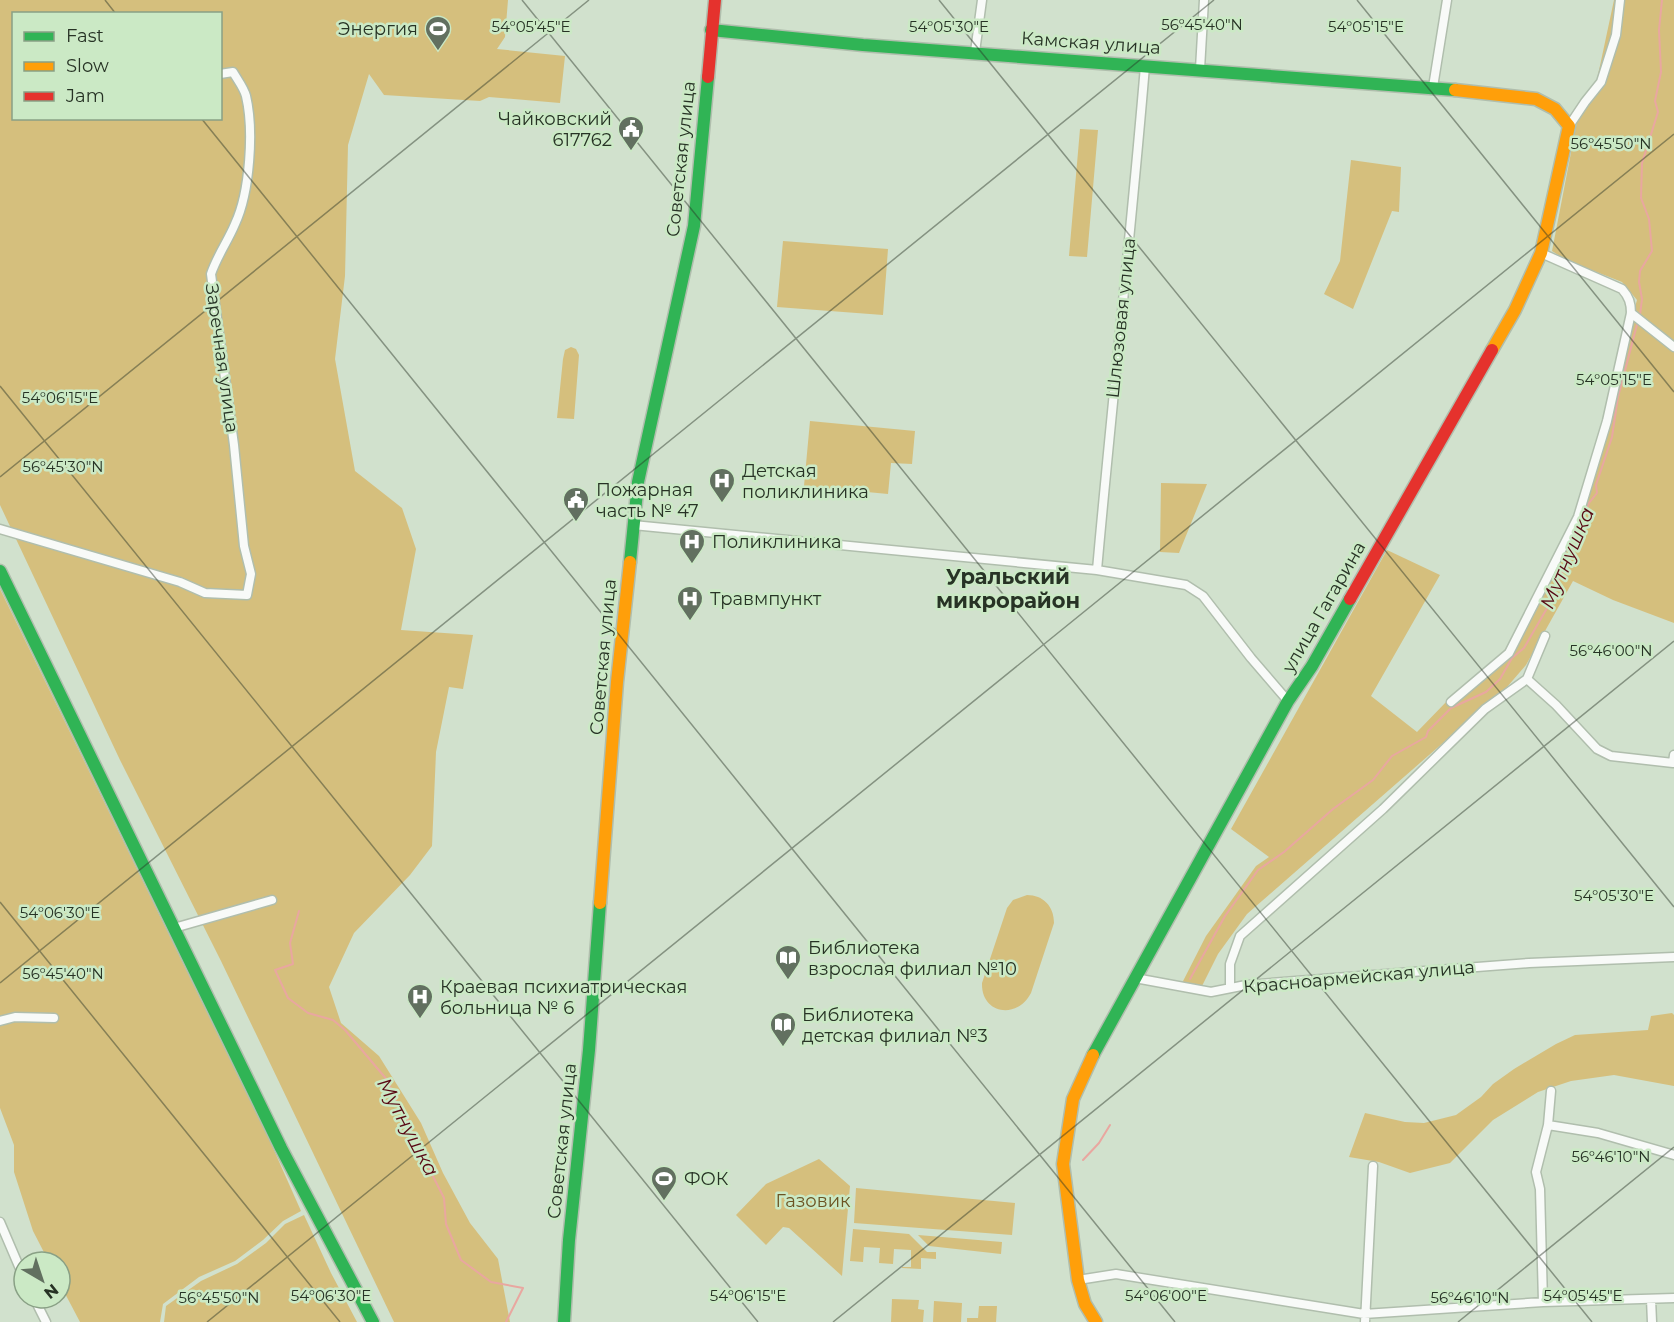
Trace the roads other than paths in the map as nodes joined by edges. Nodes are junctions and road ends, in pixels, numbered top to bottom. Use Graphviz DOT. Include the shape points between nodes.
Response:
graph roads {
  1 [pos="715,0"];
  2 [pos="982,0"];
  3 [pos="1204,0"];
  4 [pos="1447,0"];
  5 [pos="1620,0"];
  6 [pos="711,30"];
  7 [pos="975,52"];
  8 [pos="1144,66"];
  9 [pos="1200,69"];
  10 [pos="222,74"];
  11 [pos="1433,87"];
  12 [pos="1569,126"];
  13 [pos="1541,253"];
  14 [pos="1631,313"];
  15 [pos="1674,347"];
  16 [pos="633,525"];
  17 [pos="0,529"];
  18 [pos="1097,570"];
  19 [pos="0,571"];
  20 [pos="1545,636"];
  21 [pos="1527,679"];
  22 [pos="1288,701"];
  23 [pos="1451,702"];
  24 [pos="1674,755"];
  25 [pos="272,900"];
  26 [pos="174,928"];
  27 [pos="1674,957"];
  28 [pos="1135,978"];
  29 [pos="1230,988"];
  30 [pos="54,1018"];
  31 [pos="0,1020"];
  32 [pos="1551,1090"];
  33 [pos="1548,1125"];
  34 [pos="1674,1155"];
  35 [pos="1373,1166"];
  36 [pos="0,1222"];
  37 [pos="12,1250"];
  38 [pos="1078,1280"];
  39 [pos="1674,1298"];
  40 [pos="1651,1299"];
  41 [pos="1543,1302"];
  42 [pos="1365,1318"];
  43 [pos="373,1322"];
  44 [pos="564,1322"];
  45 [pos="1096,1322"];
  46 [pos="1652,1322"];
  1 -- 6 [label="street, Советская улица"];
  2 -- 7 [label="street"];
  3 -- 9 [label="street"];
  4 -- 11 [label="street"];
  5 -- 12 [label="street" via="1616,35 1601,82"];
  6 -- 7 [label="street, Камская улица"];
  6 -- 16 [label="street, Советская улица" via="694,226 640,465"];
  7 -- 8 [label="street, Камская улица"];
  8 -- 9 [label="street, Камская улица"];
  8 -- 18 [label="street, Шлюзовая улица"];
  9 -- 11 [label="street, Камская улица"];
  10 -- 17 [label="street, Заречная улица" via="233,72 246,94 250,144 246,189 236,223 211,274 244,546 251,574 247,595 205,593 180,582"];
  11 -- 12 [label="street" via="1536,99 1555,109"];
  12 -- 13 [label="street, улица Гагарина"];
  13 -- 14 [label="street" via="1622,289 1628,296"];
  13 -- 22 [label="street, улица Гагарина" via="1515,310 1312,666"];
  14 -- 15 [label="street"];
  14 -- 23 [label="street" via="1607,421 1578,517 1509,653"];
  16 -- 18 [label="street"];
  16 -- 44 [label="street, Советская улица"];
  18 -- 22 [label="street" via="1186,585 1203,596"];
  19 -- 26 [label="street"];
  20 -- 21 [label="street"];
  21 -- 24 [label="street" via="1597,749 1611,756 1673,763"];
  21 -- 29 [label="street, Красноармейская улица" via="1485,710 1383,809 1240,936 1230,964"];
  22 -- 28 [label="street, улица Гагарина"];
  25 -- 26 [label="street"];
  26 -- 43 [label="street" via="281,1148"];
  27 -- 29 [label="street, Красноармейская улица" via="1506,965"];
  28 -- 29 [label="street" via="1211,992"];
  28 -- 38 [label="street, улица Гагарина" via="1088,1063 1073,1099 1063,1164"];
  30 -- 31 [label="street"];
  32 -- 33 [label="street"];
  33 -- 34 [label="street" via="1598,1133"];
  33 -- 41 [label="street" via="1536,1172 1540,1189"];
  35 -- 42 [label="street"];
  36 -- 37 [label="street"];
  38 -- 42 [label="street" via="1116,1274"];
  38 -- 45 [label="street, улица Гагарина" via="1085,1304"];
  39 -- 40 [label="street"];
  40 -- 41 [label="street"];
  40 -- 46 [label="street"];
  41 -- 42 [label="street"];
}
